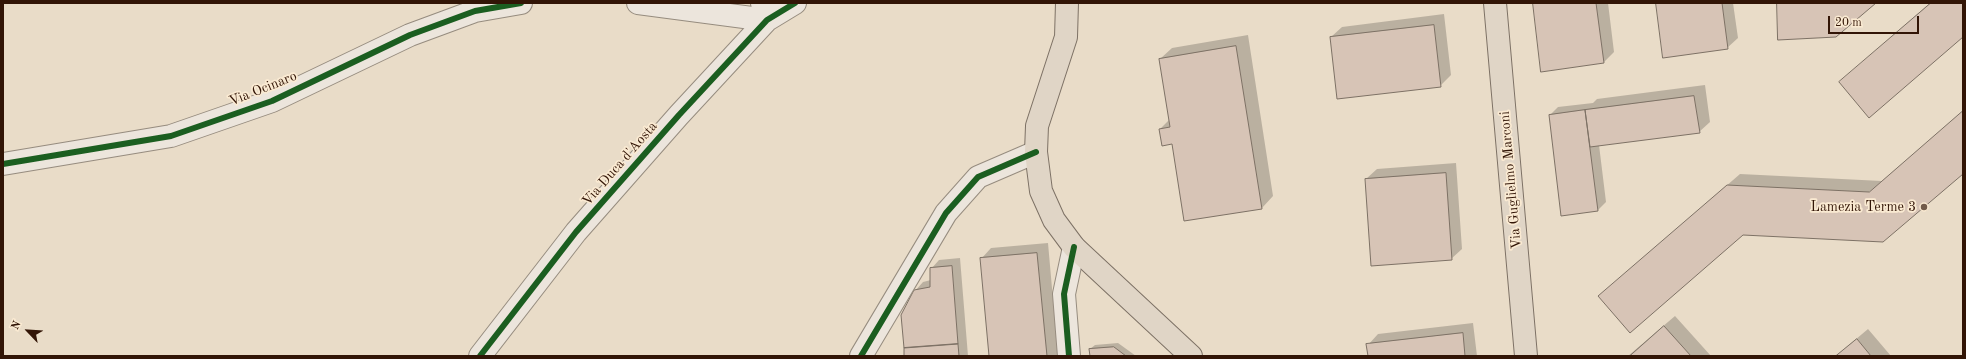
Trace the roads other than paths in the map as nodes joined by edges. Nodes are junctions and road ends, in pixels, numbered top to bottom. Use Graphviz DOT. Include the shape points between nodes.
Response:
graph roads {
  1 [pos="521,3"];
  2 [pos="638,3"];
  3 [pos="795,3"];
  4 [pos="1067,3"];
  5 [pos="1495,3"];
  6 [pos="764,11"];
  7 [pos="1036,152"];
  8 [pos="3,164"];
  9 [pos="1074,247"];
  10 [pos="480,356"];
  11 [pos="861,356"];
  12 [pos="1069,356"];
  13 [pos="1191,356"];
  14 [pos="1526,356"];
  1 -- 8 [label="street, Via Ocinaro" via="475,11 410,34 272,101 171,136"];
  2 -- 6 [label="street"];
  3 -- 6 [label="street, Via Duca d'Aosta"];
  4 -- 7 [label="main road" via="1066,37 1036,126"];
  5 -- 14 [label="main road, Via Guglielmo Marconi"];
  6 -- 10 [label="street, Via Duca d'Aosta" via="679,115 576,232"];
  7 -- 9 [label="main road" via="1042,191 1054,220"];
  7 -- 11 [label="street" via="978,178 946,214"];
  9 -- 12 [label="street" via="1064,294"];
  9 -- 13 [label="main road"];
}
